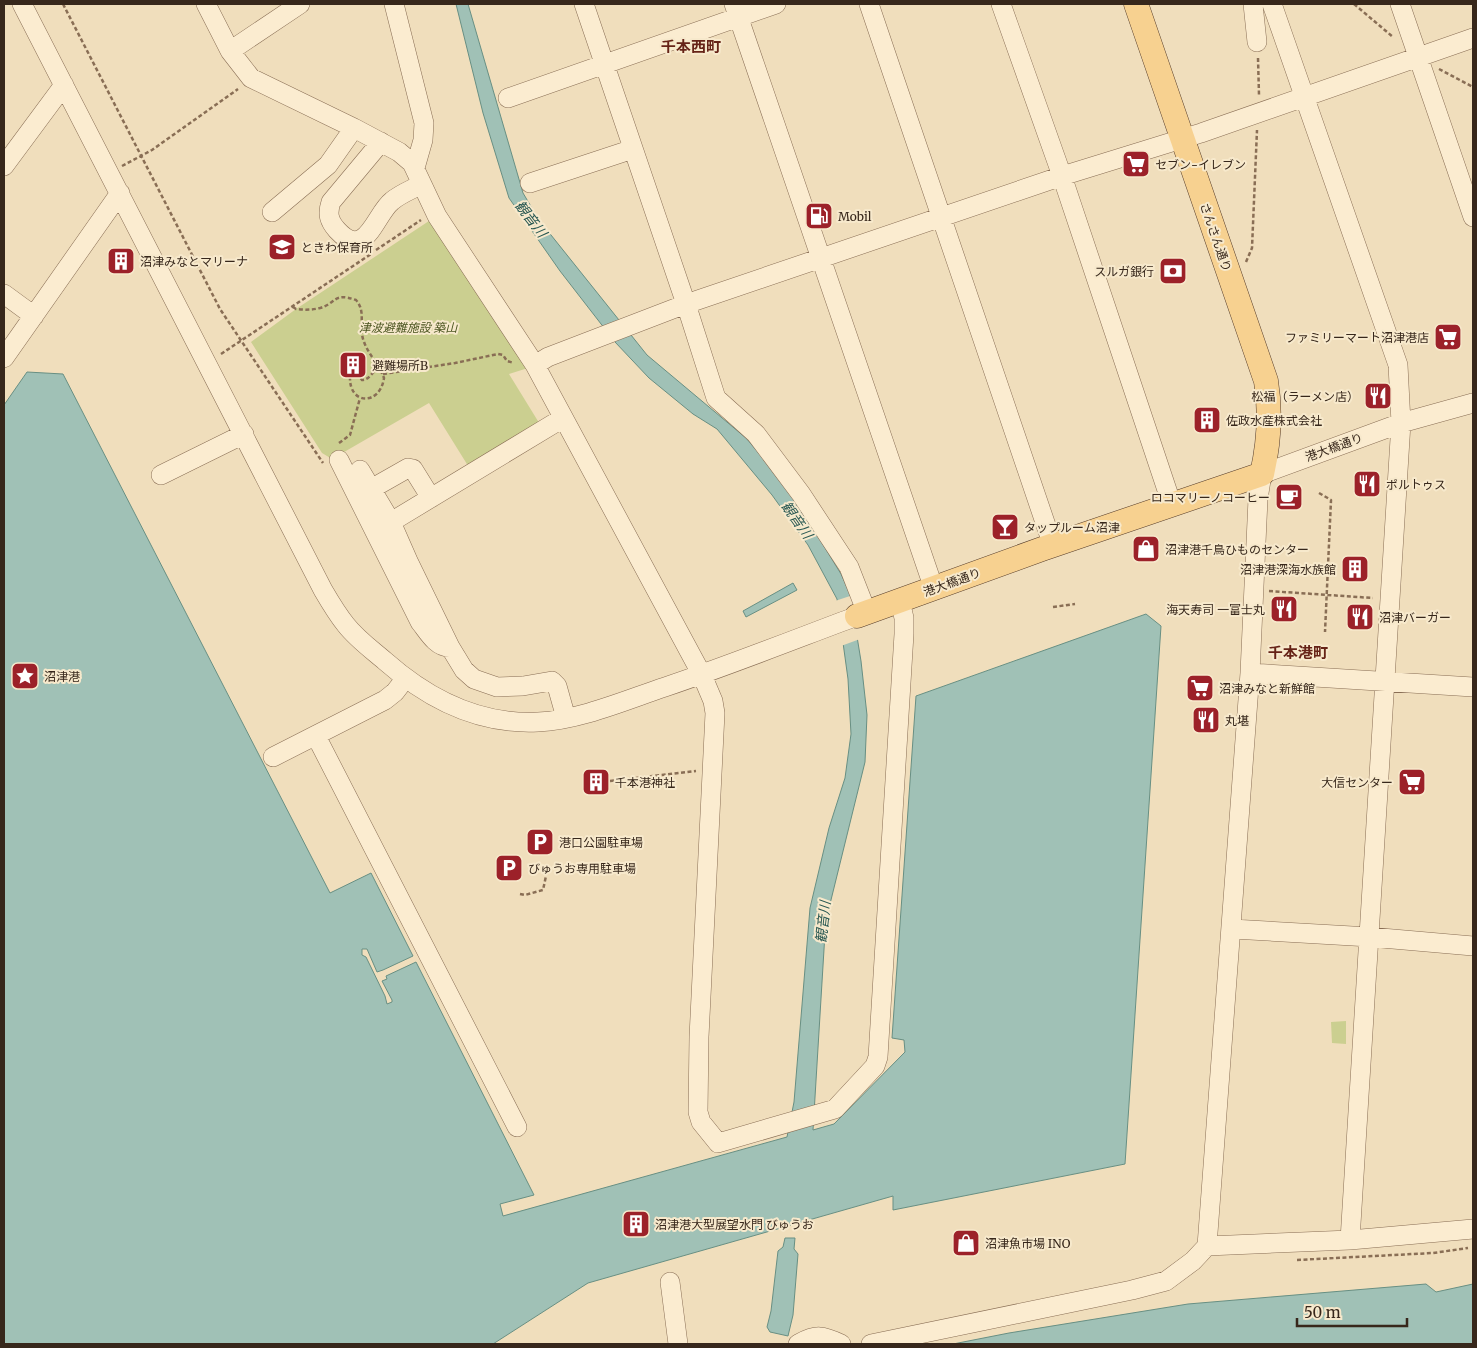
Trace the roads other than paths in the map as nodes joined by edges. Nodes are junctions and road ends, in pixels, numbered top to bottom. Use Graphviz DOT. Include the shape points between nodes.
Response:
graph roads {
  1 [pos="22,4"];
  2 [pos="206,4"];
  3 [pos="300,4"];
  4 [pos="394,4"];
  5 [pos="584,4"];
  6 [pos="776,4"];
  7 [pos="869,4"];
  8 [pos="1002,4"];
  9 [pos="1136,4"];
  10 [pos="1253,4"];
  11 [pos="1272,4"];
  12 [pos="1400,4"];
  13 [pos="737,10"];
  14 [pos="1473,38"];
  15 [pos="1257,42"];
  16 [pos="230,51"];
  17 [pos="1418,58"];
  18 [pos="604,65"];
  19 [pos="64,85"];
  20 [pos="508,98"];
  21 [pos="1304,98"];
  22 [pos="354,128"];
  23 [pos="1182,138"];
  24 [pos="381,142"];
  25 [pos="633,149"];
  26 [pos="4,166"];
  27 [pos="419,176"];
  28 [pos="1062,176"];
  29 [pos="530,183"];
  30 [pos="120,192"];
  31 [pos="272,212"];
  32 [pos="941,217"];
  33 [pos="1473,217"];
  34 [pos="821,258"];
  35 [pos="4,294"];
  36 [pos="686,304"];
  37 [pos="34,316"];
  38 [pos="4,358"];
  39 [pos="532,360"];
  40 [pos="1473,403"];
  41 [pos="563,418"];
  42 [pos="1401,423"];
  43 [pos="244,434"];
  44 [pos="331,457"];
  45 [pos="360,470"];
  46 [pos="1262,474"];
  47 [pos="161,475"];
  48 [pos="371,489"];
  49 [pos="431,498"];
  50 [pos="1172,505"];
  51 [pos="391,522"];
  52 [pos="1053,546"];
  53 [pos="934,589"];
  54 [pos="900,601"];
  55 [pos="854,618"];
  56 [pos="450,647"];
  57 [pos="1250,673"];
  58 [pos="702,675"];
  59 [pos="405,679"];
  60 [pos="1386,680"];
  61 [pos="1473,687"];
  62 [pos="566,718"];
  63 [pos="316,736"];
  64 [pos="273,757"];
  65 [pos="1232,929"];
  66 [pos="1370,937"];
  67 [pos="1473,946"];
  68 [pos="517,1127"];
  69 [pos="1473,1229"];
  70 [pos="1350,1240"];
  71 [pos="1208,1246"];
  72 [pos="670,1282"];
  73 [pos="678,1344"];
  74 [pos="798,1344"];
  75 [pos="841,1344"];
  76 [pos="871,1344"];
  1 -- 19 [label="street, 港大橋通り"];
  2 -- 16 [label="street"];
  3 -- 16 [label="street"];
  4 -- 27 [label="street" via="424,122"];
  5 -- 18 [label="street"];
  6 -- 13 [label="street"];
  7 -- 32 [label="street"];
  8 -- 28 [label="street"];
  9 -- 23 [label="main road, さんさん通り"];
  10 -- 15 [label="street"];
  11 -- 21 [label="street"];
  12 -- 17 [label="street"];
  13 -- 18 [label="street"];
  13 -- 34 [label="street"];
  14 -- 17 [label="street"];
  16 -- 22 [label="street" via="250,78"];
  17 -- 21 [label="street"];
  17 -- 33 [label="street"];
  18 -- 20 [label="street"];
  18 -- 25 [label="street"];
  19 -- 26 [label="street"];
  19 -- 30 [label="street, 港大橋通り"];
  21 -- 23 [label="street"];
  21 -- 42 [label="street" via="1398,365"];
  22 -- 24 [label="street"];
  22 -- 31 [label="street" via="328,165"];
  23 -- 28 [label="street"];
  23 -- 46 [label="main road, さんさん通り" via="1266,381 1268,443"];
  24 -- 27 [label="street" via="407,158"];
  24 -- 27 [label="street" via="331,202 329,219 342,236 353,241 362,238 374,227 390,202"];
  25 -- 29 [label="street"];
  25 -- 36 [label="street"];
  27 -- 39 [label="street" via="435,211"];
  28 -- 32 [label="street"];
  28 -- 50 [label="street"];
  30 -- 37 [label="street"];
  30 -- 43 [label="street, 港大橋通り"];
  32 -- 34 [label="street"];
  32 -- 52 [label="street"];
  34 -- 36 [label="street"];
  34 -- 53 [label="street"];
  35 -- 37 [label="street"];
  36 -- 39 [label="street" via="548,357"];
  36 -- 55 [label="street" via="716,398 756,434 849,567"];
  37 -- 38 [label="street"];
  39 -- 41 [label="street"];
  40 -- 42 [label="street, 港大橋通り"];
  41 -- 49 [label="street"];
  41 -- 58 [label="street"];
  42 -- 46 [label="street, 港大橋通り"];
  42 -- 60 [label="street"];
  43 -- 47 [label="street"];
  43 -- 59 [label="street, 港大橋通り" via="336,611 362,641"];
  44 -- 56 [label="street" via="420,622 436,642"];
  45 -- 48 [label="street"];
  46 -- 50 [label="main road, 港大橋通り"];
  46 -- 57 [label="street"];
  48 -- 49 [label="street" via="408,468 413,469"];
  48 -- 51 [label="street"];
  49 -- 51 [label="street"];
  50 -- 52 [label="main road, 港大橋通り"];
  51 -- 56 [label="street"];
  52 -- 53 [label="main road, 港大橋通り"];
  53 -- 54 [label="main road, 港大橋通り"];
  54 -- 55 [label="main road, 港大橋通り"];
  54 -- 58 [label="street" via="904,634 875,1066 835,1109 718,1143 701,1122 698,1112 715,713"];
  55 -- 58 [label="street, 港大橋通り"];
  56 -- 62 [label="street" via="474,680 511,687 552,681 557,686"];
  57 -- 60 [label="street"];
  57 -- 65 [label="street"];
  58 -- 62 [label="street, 港大橋通り"];
  59 -- 62 [label="street, 港大橋通り" via="467,713 501,720 539,722"];
  59 -- 63 [label="street" via="385,700"];
  60 -- 61 [label="street"];
  60 -- 66 [label="street"];
  63 -- 64 [label="street"];
  63 -- 68 [label="street"];
  65 -- 66 [label="street"];
  65 -- 71 [label="street"];
  66 -- 67 [label="street"];
  66 -- 70 [label="street"];
  69 -- 70 [label="street"];
  70 -- 71 [label="street"];
  71 -- 76 [label="street" via="1166,1281"];
  72 -- 73 [label="street"];
  74 -- 75 [label="street" via="811,1337 825,1337"];
}
